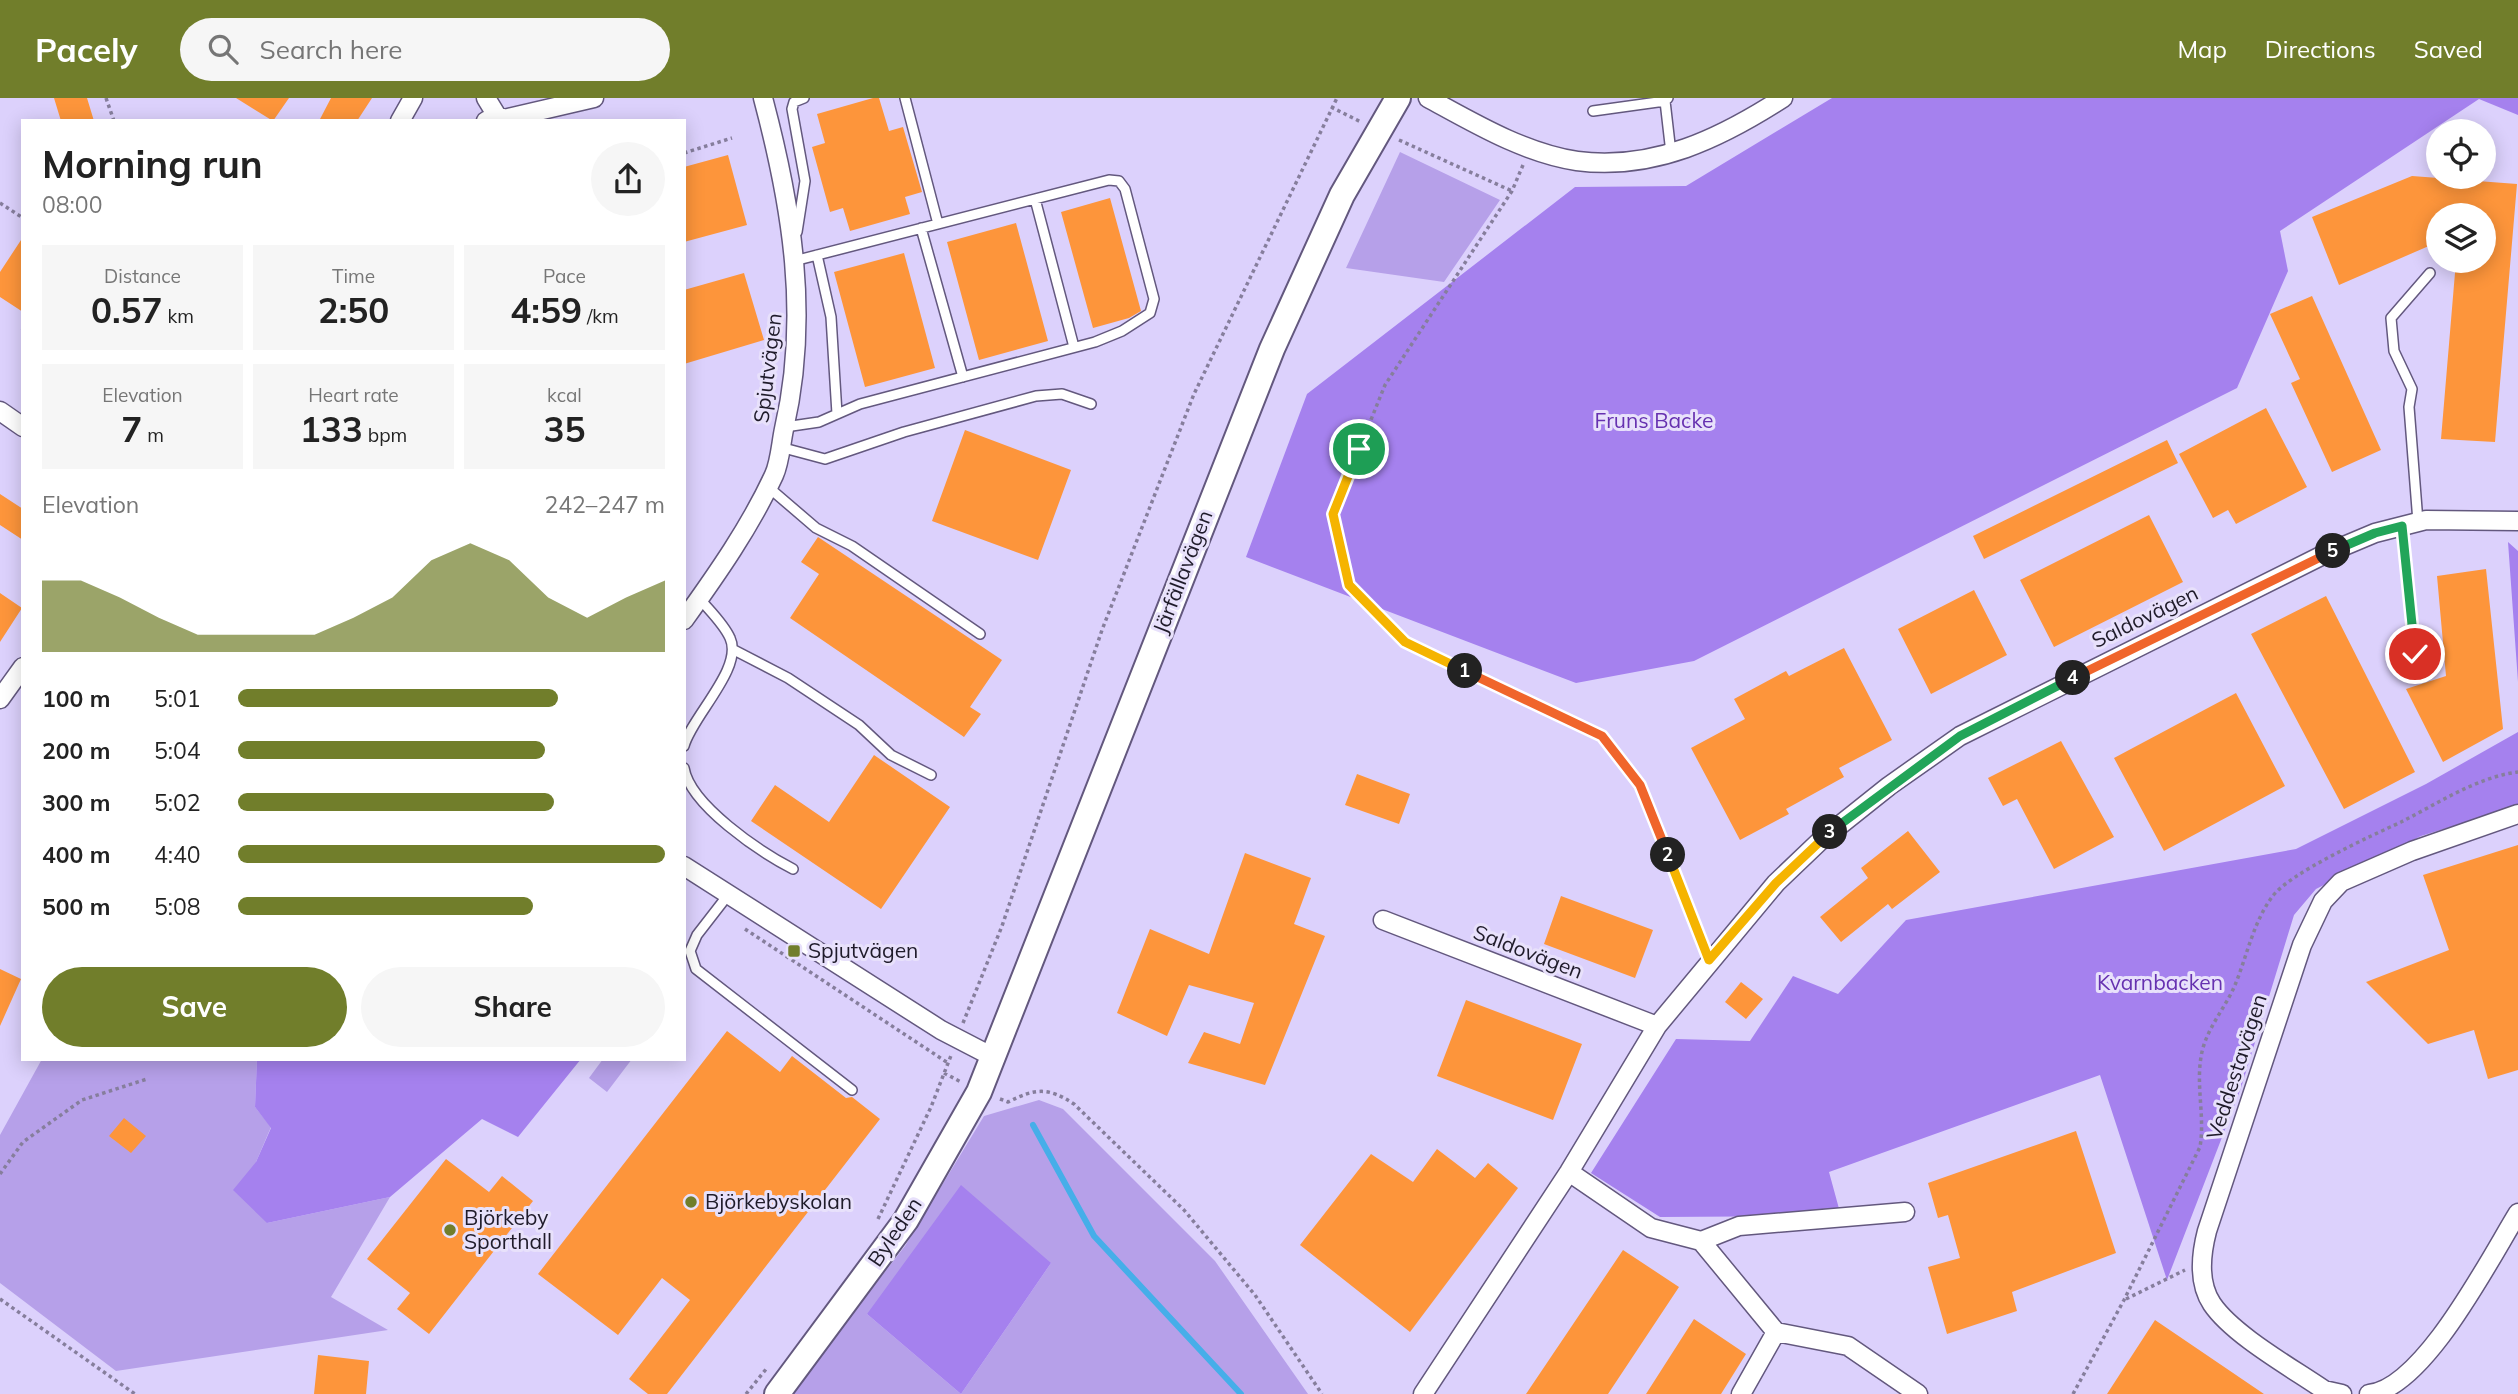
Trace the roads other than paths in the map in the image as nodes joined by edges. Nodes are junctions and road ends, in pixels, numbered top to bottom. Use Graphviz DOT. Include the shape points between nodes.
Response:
graph roads {
  1 [pos="413,98"];
  2 [pos="486,98"];
  3 [pos="594,98"];
  4 [pos="763,98"];
  5 [pos="804,98"];
  6 [pos="905,98"];
  7 [pos="1398,98"];
  8 [pos="1428,98"];
  9 [pos="1783,98"];
  10 [pos="1667,99"];
  11 [pos="1593,111"];
  12 [pos="491,118"];
  13 [pos="401,119"];
  14 [pos="1671,154"];
  15 [pos="1035,199"];
  16 [pos="938,223"];
  17 [pos="921,228"];
  18 [pos="792,235"];
  19 [pos="817,255"];
  20 [pos="794,261"];
  21 [pos="2430,273"];
  22 [pos="1074,347"];
  23 [pos="962,377"];
  24 [pos="1091,404"];
  25 [pos="0,411"];
  26 [pos="837,414"];
  27 [pos="21,425"];
  28 [pos="785,427"];
  29 [pos="780,447"];
  30 [pos="767,486"];
  31 [pos="2518,521"];
  32 [pos="2410,524"];
  33 [pos="699,599"];
  34 [pos="686,617"];
  35 [pos="980,634"];
  36 [pos="734,650"];
  37 [pos="2415,654"];
  38 [pos="21,669"];
  39 [pos="3,688"];
  40 [pos="686,738"];
  41 [pos="931,775"];
  42 [pos="686,781"];
  43 [pos="2518,814"];
  44 [pos="686,867"];
  45 [pos="793,869"];
  46 [pos="728,895"];
  47 [pos="1383,920"];
  48 [pos="1657,1026"];
  49 [pos="995,1058"];
  50 [pos="852,1090"];
  51 [pos="1569,1172"];
  52 [pos="1905,1212"];
  53 [pos="2518,1213"];
  54 [pos="1702,1241"];
  55 [pos="1776,1332"];
  56 [pos="2322,1392"];
  57 [pos="777,1394"];
  58 [pos="1423,1394"];
  59 [pos="1741,1394"];
  60 [pos="1918,1394"];
  61 [pos="2342,1394"];
  62 [pos="2369,1394"];
  1 -- 13 [label="street"];
  2 -- 12 [label="street"];
  3 -- 12 [label="street"];
  4 -- 18 [label="street, Spjutvägen"];
  5 -- 18 [label="lane" via="794,102 792,109 805,181 797,232"];
  6 -- 16 [label="lane"];
  7 -- 49 [label="street, Järfällavägen" via="1342,195 1272,349"];
  8 -- 14 [label="street" via="1530,148 1577,160 1622,161"];
  9 -- 14 [label="street" via="1737,127"];
  10 -- 11 [label="lane"];
  10 -- 14 [label="lane"];
  15 -- 16 [label="lane"];
  15 -- 22 [label="lane"];
  15 -- 22 [label="lane" via="1119,181 1154,299 1150,313 1122,331"];
  16 -- 17 [label="lane"];
  17 -- 19 [label="lane"];
  17 -- 23 [label="lane"];
  18 -- 20 [label="street, Spjutvägen"];
  19 -- 20 [label="lane"];
  19 -- 26 [label="lane" via="831,317"];
  20 -- 28 [label="street, Spjutvägen" via="799,318"];
  21 -- 32 [label="lane" via="2391,318 2394,351 2412,389"];
  22 -- 23 [label="lane"];
  23 -- 26 [label="lane"];
  24 -- 29 [label="lane" via="1062,394 1035,396 825,459"];
  25 -- 27 [label="street"];
  26 -- 28 [label="lane"];
  28 -- 29 [label="street, Spjutvägen"];
  29 -- 30 [label="street, Spjutvägen"];
  30 -- 33 [label="street, Spjutvägen"];
  30 -- 35 [label="lane" via="816,528 863,553"];
  31 -- 32 [label="street, Saldovägen"];
  32 -- 37 [label="lane"];
  32 -- 48 [label="street, Saldovägen" via="2325,554 1960,736 1820,841 1776,883"];
  33 -- 34 [label="street, Spjutvägen"];
  33 -- 36 [label="lane" via="730,637"];
  36 -- 40 [label="lane" via="724,679"];
  36 -- 41 [label="lane" via="788,678 859,725 891,755"];
  38 -- 39 [label="street"];
  42 -- 45 [label="lane" via="704,803 772,858"];
  43 -- 56 [label="street, Veddestavägen" via="2341,882 2323,901 2302,945 2207,1231 2202,1263 2204,1287 2221,1314"];
  44 -- 46 [label="street"];
  46 -- 49 [label="street"];
  46 -- 50 [label="lane" via="690,951 696,969"];
  47 -- 48 [label="street, Saldovägen"];
  48 -- 51 [label="street, Saldovägen"];
  49 -- 57 [label="street, Byleden" via="906,1220"];
  51 -- 54 [label="street" via="1651,1228"];
  51 -- 58 [label="street, Saldovägen"];
  52 -- 54 [label="street" via="1739,1226"];
  53 -- 62 [label="street" via="2423,1360 2401,1381"];
  54 -- 55 [label="street"];
  55 -- 59 [label="street"];
  55 -- 60 [label="street" via="1847,1346"];
  56 -- 61 [label="street, Veddestavägen"];
}
